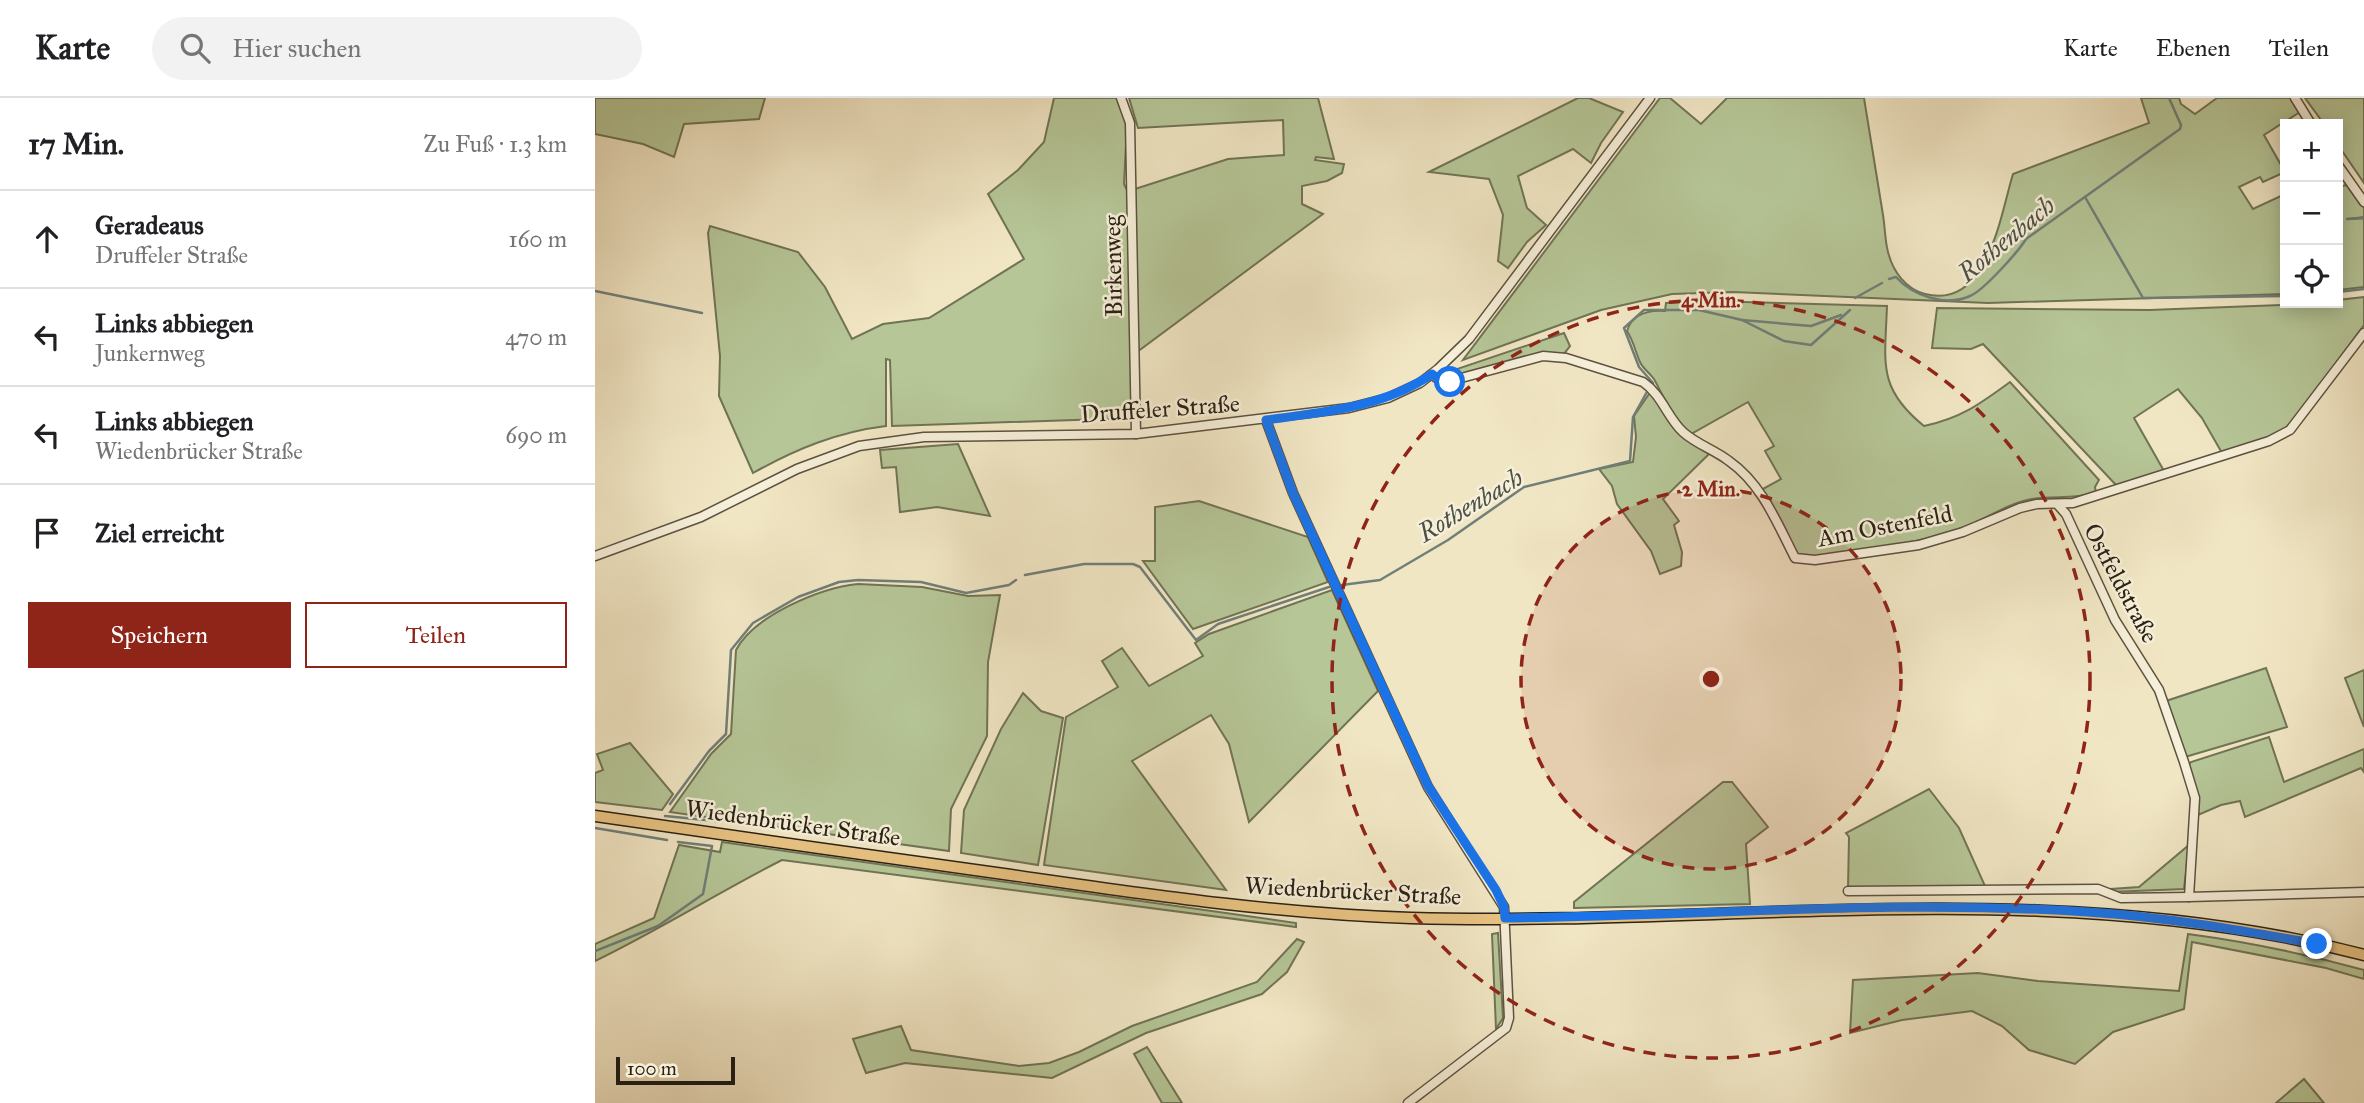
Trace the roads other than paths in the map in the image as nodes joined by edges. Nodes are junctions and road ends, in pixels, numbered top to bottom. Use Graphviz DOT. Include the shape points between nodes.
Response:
graph roads {
  1 [pos="1121,98"];
  2 [pos="1650,98"];
  3 [pos="2295,98"];
  4 [pos="2308,119"];
  5 [pos="2343,172"];
  6 [pos="2364,202"];
  7 [pos="2364,333"];
  8 [pos="1432,374"];
  9 [pos="1266,420"];
  10 [pos="1136,433"];
  11 [pos="2073,503"];
  12 [pos="2058,505"];
  13 [pos="2066,514"];
  14 [pos="595,556"];
  15 [pos="595,816"];
  16 [pos="1848,891"];
  17 [pos="2364,892"];
  18 [pos="2189,897"];
  19 [pos="1505,918"];
  20 [pos="2364,955"];
  21 [pos="1408,1103"];
  1 -- 10 [label="street, Birkenweg" via="1129,124"];
  2 -- 8 [label="street, Druffeler Straße" via="1487,316"];
  3 -- 4 [label="street"];
  5 -- 6 [label="street"];
  7 -- 11 [label="street, Ostfeldstraße" via="2290,430"];
  8 -- 9 [label="street, Druffeler Straße" via="1405,391 1371,403"];
  8 -- 12 [label="street, Am Ostenfeld" via="1450,382 1555,356 1643,382 1683,432 1747,475 1795,558 1804,560 1919,545 2020,508"];
  9 -- 10 [label="street, Druffeler Straße"];
  9 -- 19 [label="street" via="1293,493 1428,786 1496,890"];
  10 -- 14 [label="street, Druffeler Straße" via="924,437 859,446 797,469 701,517"];
  11 -- 12 [label="street, Am Ostenfeld"];
  11 -- 13 [label="street, Ostfeldstraße"];
  12 -- 13 [label="street"];
  13 -- 18 [label="street, Ostfeldstraße" via="2115,620 2159,690 2185,762 2195,798"];
  15 -- 19 [label="main road, Wiedenbrücker Straße" via="1221,904 1378,917"];
  16 -- 18 [label="street" via="2098,889 2122,898"];
  17 -- 18 [label="street"];
  19 -- 20 [label="main road, Wiedenbrücker Straße" via="2053,910 2184,921"];
  19 -- 21 [label="street" via="1506,1028"];
}
